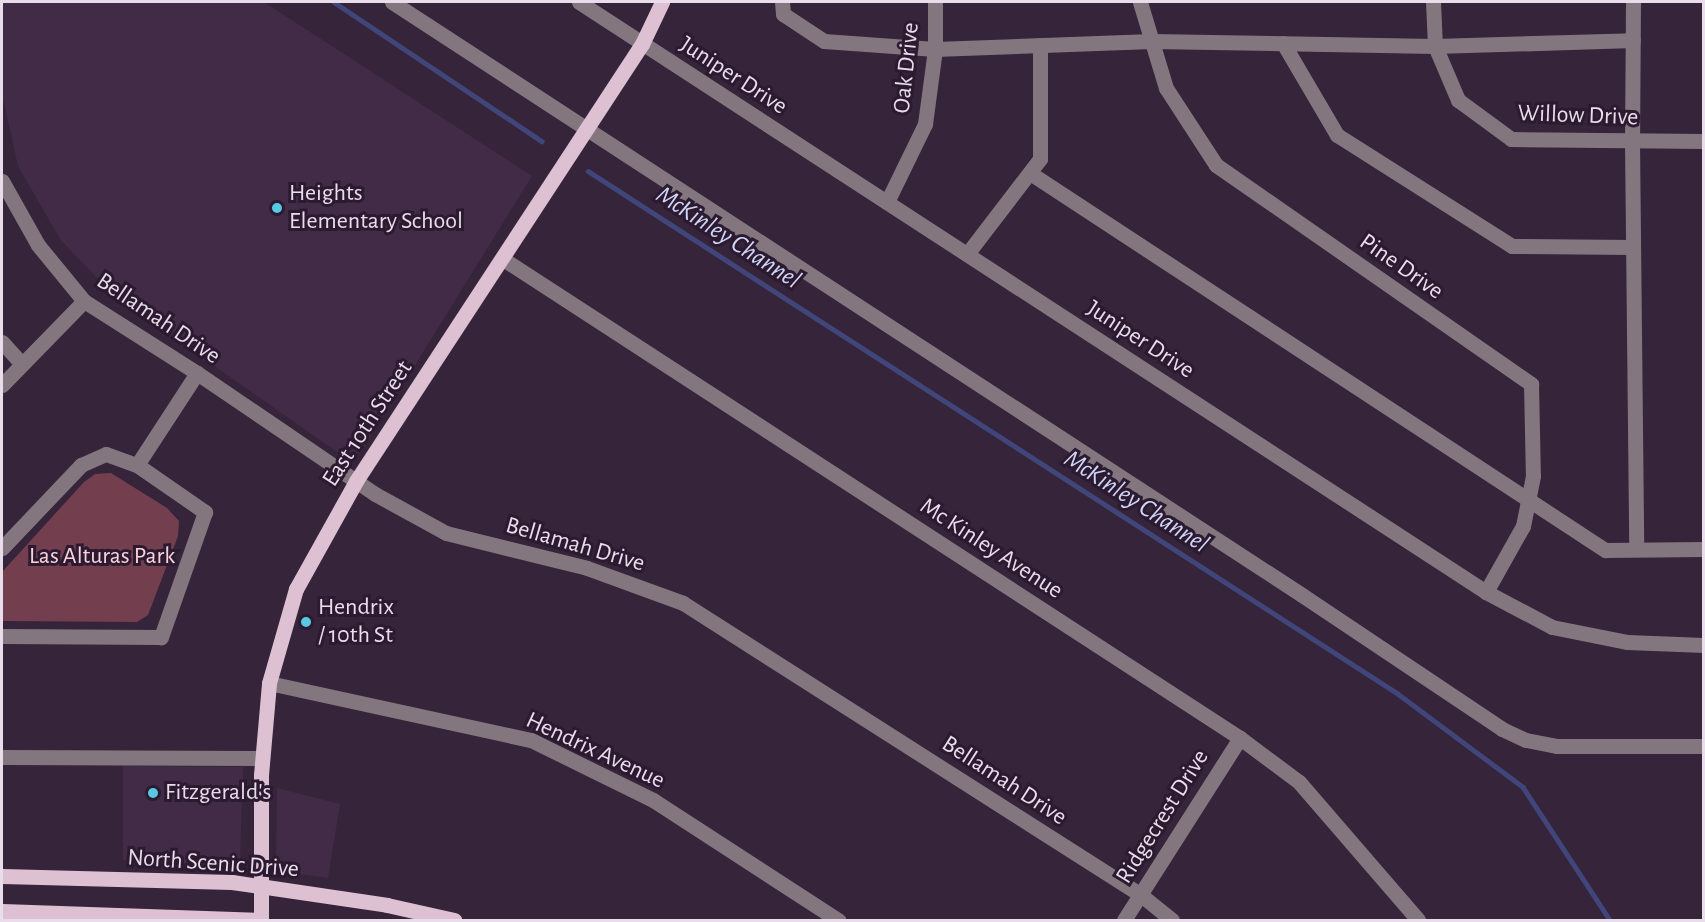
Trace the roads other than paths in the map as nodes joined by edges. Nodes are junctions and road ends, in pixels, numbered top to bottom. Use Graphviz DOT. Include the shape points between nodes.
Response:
graph roads {
  1 [pos="392,2"];
  2 [pos="579,2"];
  3 [pos="662,2"];
  4 [pos="782,2"];
  5 [pos="935,2"];
  6 [pos="1140,2"];
  7 [pos="1433,2"];
  8 [pos="1634,2"];
  9 [pos="1152,40"];
  10 [pos="1633,40"];
  11 [pos="1283,43"];
  12 [pos="642,44"];
  13 [pos="1040,45"];
  14 [pos="1435,46"];
  15 [pos="935,49"];
  16 [pos="586,130"];
  17 [pos="1632,141"];
  18 [pos="1704,141"];
  19 [pos="1030,173"];
  20 [pos="2,181"];
  21 [pos="886,202"];
  22 [pos="1633,248"];
  23 [pos="967,254"];
  24 [pos="503,259"];
  25 [pos="84,301"];
  26 [pos="2,342"];
  27 [pos="22,364"];
  28 [pos="197,373"];
  29 [pos="2,385"];
  30 [pos="137,465"];
  31 [pos="356,481"];
  32 [pos="1528,500"];
  33 [pos="2,548"];
  34 [pos="1636,549"];
  35 [pos="1704,549"];
  36 [pos="1486,592"];
  37 [pos="2,636"];
  38 [pos="1704,645"];
  39 [pos="269,683"];
  40 [pos="1240,738"];
  41 [pos="1704,746"];
  42 [pos="2,757"];
  43 [pos="262,758"];
  44 [pos="2,876"];
  45 [pos="262,885"];
  46 [pos="1141,895"];
  47 [pos="2,911"];
  48 [pos="261,921"];
  49 [pos="454,921"];
  50 [pos="838,921"];
  51 [pos="1124,921"];
  52 [pos="1172,921"];
  53 [pos="1418,921"];
  1 -- 16 [label="street"];
  2 -- 12 [label="street, Juniper Drive"];
  3 -- 12 [label="main road, East 10th Street"];
  4 -- 15 [label="street" via="783,14 824,41"];
  5 -- 15 [label="street, Oak Drive"];
  6 -- 9 [label="street, Pine Drive"];
  7 -- 14 [label="street, Willow Drive"];
  8 -- 10 [label="street"];
  9 -- 11 [label="street"];
  9 -- 13 [label="street"];
  9 -- 32 [label="street, Pine Drive" via="1166,88 1216,165 1531,384 1533,476"];
  10 -- 14 [label="street"];
  10 -- 17 [label="street"];
  11 -- 14 [label="street"];
  11 -- 22 [label="street" via="1337,135 1512,246"];
  12 -- 16 [label="main road, East 10th Street"];
  12 -- 21 [label="street, Juniper Drive"];
  13 -- 15 [label="street"];
  13 -- 19 [label="street" via="1040,159"];
  14 -- 17 [label="street, Willow Drive" via="1458,100 1511,139"];
  15 -- 21 [label="street, Oak Drive" via="925,124"];
  16 -- 24 [label="main road, East 10th Street"];
  16 -- 41 [label="street" via="1502,729 1526,740 1557,746"];
  17 -- 18 [label="street, Willow Drive"];
  17 -- 22 [label="street"];
  19 -- 23 [label="street"];
  19 -- 32 [label="street"];
  20 -- 25 [label="street, Bellamah Drive" via="38,245"];
  21 -- 23 [label="street, Juniper Drive"];
  22 -- 34 [label="street"];
  23 -- 36 [label="street, Juniper Drive"];
  24 -- 31 [label="main road, East 10th Street"];
  24 -- 40 [label="street, Mc Kinley Avenue"];
  25 -- 27 [label="street"];
  25 -- 28 [label="street, Bellamah Drive"];
  26 -- 27 [label="street"];
  27 -- 29 [label="street"];
  28 -- 30 [label="street"];
  28 -- 31 [label="street, Bellamah Drive"];
  30 -- 33 [label="street" via="106,454 81,465"];
  30 -- 37 [label="street" via="205,512 161,637"];
  31 -- 39 [label="main road, East 10th Street" via="296,589"];
  31 -- 46 [label="street, Bellamah Drive" via="446,533 587,568 683,603"];
  32 -- 34 [label="street" via="1605,550"];
  32 -- 36 [label="street, Pine Drive" via="1523,526"];
  34 -- 35 [label="street"];
  36 -- 38 [label="street, Juniper Drive" via="1552,627 1627,642"];
  39 -- 43 [label="main road, East 10th Street"];
  39 -- 50 [label="street, Hendrix Avenue" via="531,740 652,800"];
  40 -- 46 [label="street, Ridgecrest Drive"];
  40 -- 53 [label="street, Mc Kinley Avenue" via="1299,783"];
  42 -- 43 [label="street"];
  43 -- 45 [label="main road, East 10th Street"];
  44 -- 45 [label="main road, North Scenic Drive"];
  45 -- 48 [label="main road, East 10th Street"];
  45 -- 49 [label="main road, North Scenic Drive" via="387,905"];
  46 -- 51 [label="street, Ridgecrest Drive"];
  46 -- 52 [label="street, Bellamah Drive"];
  47 -- 48 [label="main road"];
}
